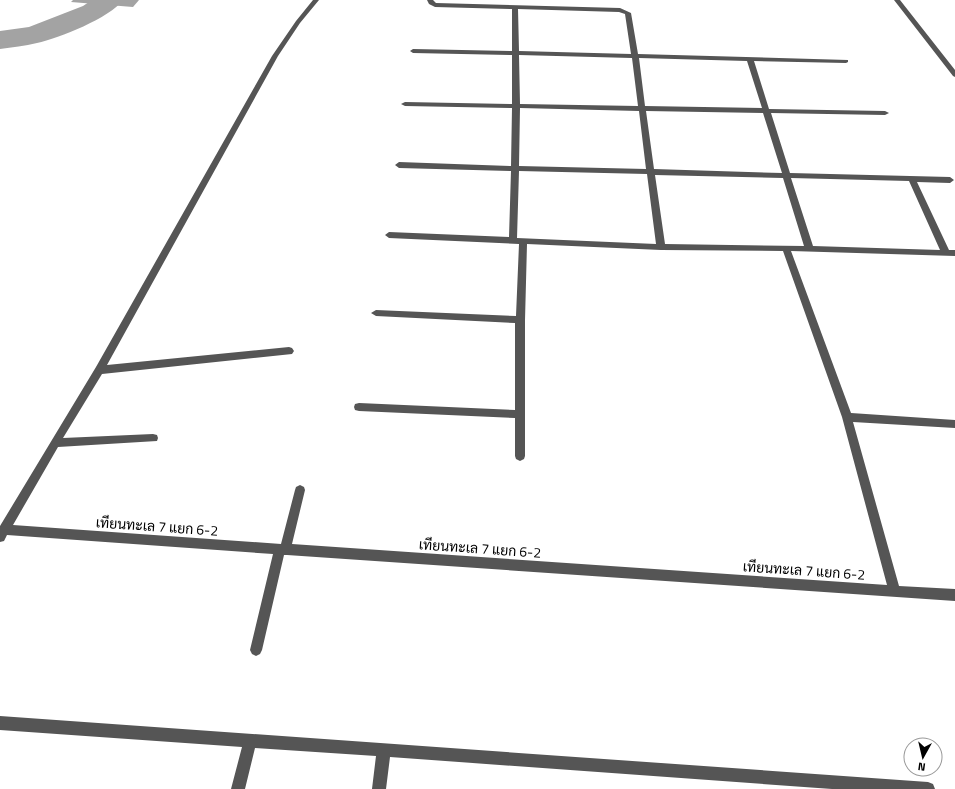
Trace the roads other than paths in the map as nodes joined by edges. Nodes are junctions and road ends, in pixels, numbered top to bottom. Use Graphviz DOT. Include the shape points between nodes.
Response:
graph roads {
  1 [pos="316,0"];
  2 [pos="430,0"];
  3 [pos="897,0"];
  4 [pos="539,4"];
  5 [pos="515,7"];
  6 [pos="413,51"];
  7 [pos="515,54"];
  8 [pos="635,57"];
  9 [pos="750,59"];
  10 [pos="846,61"];
  11 [pos="955,75"];
  12 [pos="405,104"];
  13 [pos="516,105"];
  14 [pos="642,108"];
  15 [pos="766,111"];
  16 [pos="885,113"];
  17 [pos="399,165"];
  18 [pos="515,168"];
  19 [pos="651,172"];
  20 [pos="785,175"];
  21 [pos="911,178"];
  22 [pos="950,180"];
  23 [pos="388,235"];
  24 [pos="518,241"];
  25 [pos="661,247"];
  26 [pos="786,248"];
  27 [pos="809,248"];
  28 [pos="946,253"];
  29 [pos="955,253"];
  30 [pos="376,313"];
  31 [pos="520,320"];
  32 [pos="289,352"];
  33 [pos="99,370"];
  34 [pos="359,407"];
  35 [pos="520,414"];
  36 [pos="847,417"];
  37 [pos="955,424"];
  38 [pos="152,438"];
  39 [pos="55,443"];
  40 [pos="520,456"];
  41 [pos="300,490"];
  42 [pos="2,534"];
  43 [pos="283,550"];
  44 [pos="895,591"];
  45 [pos="955,595"];
  46 [pos="256,650"];
  47 [pos="0,723"];
  48 [pos="250,740"];
  49 [pos="384,750"];
  50 [pos="238,789"];
  51 [pos="379,789"];
  52 [pos="928,789"];
  1 -- 33 [label="street" via="275,56"];
  2 -- 5 [label="street" via="435,5"];
  3 -- 11 [label="street"];
  4 -- 5 [label="street"];
  4 -- 8 [label="street" via="627,12"];
  5 -- 7 [label="street"];
  6 -- 7 [label="street"];
  7 -- 8 [label="street"];
  7 -- 13 [label="street"];
  8 -- 9 [label="street"];
  8 -- 14 [label="street"];
  9 -- 10 [label="street"];
  9 -- 15 [label="street"];
  12 -- 13 [label="street"];
  13 -- 14 [label="street"];
  13 -- 18 [label="street"];
  14 -- 15 [label="street"];
  14 -- 19 [label="street"];
  15 -- 16 [label="street"];
  15 -- 20 [label="street"];
  17 -- 18 [label="street"];
  18 -- 19 [label="street"];
  18 -- 24 [label="street"];
  19 -- 20 [label="street"];
  19 -- 25 [label="street"];
  20 -- 21 [label="street"];
  20 -- 27 [label="street"];
  21 -- 22 [label="street"];
  21 -- 28 [label="street"];
  23 -- 24 [label="street"];
  24 -- 25 [label="street"];
  24 -- 31 [label="street"];
  25 -- 26 [label="street"];
  26 -- 27 [label="street"];
  26 -- 36 [label="street"];
  27 -- 28 [label="street"];
  28 -- 29 [label="street"];
  30 -- 31 [label="street"];
  31 -- 35 [label="street"];
  32 -- 33 [label="street"];
  33 -- 39 [label="street"];
  34 -- 35 [label="street"];
  35 -- 40 [label="street"];
  36 -- 37 [label="street"];
  36 -- 44 [label="street"];
  38 -- 39 [label="street"];
  39 -- 42 [label="street"];
  41 -- 43 [label="street"];
  42 -- 43 [label="street, เทียนทะเล 7 แยก 6-2"];
  43 -- 44 [label="street, เทียนทะเล 7 แยก 6-2"];
  43 -- 46 [label="street"];
  44 -- 45 [label="street, เทียนทะเล 7 แยก 6-2"];
  47 -- 48 [label="street"];
  48 -- 49 [label="street"];
  48 -- 50 [label="street"];
  49 -- 51 [label="street"];
  49 -- 52 [label="street"];
}
